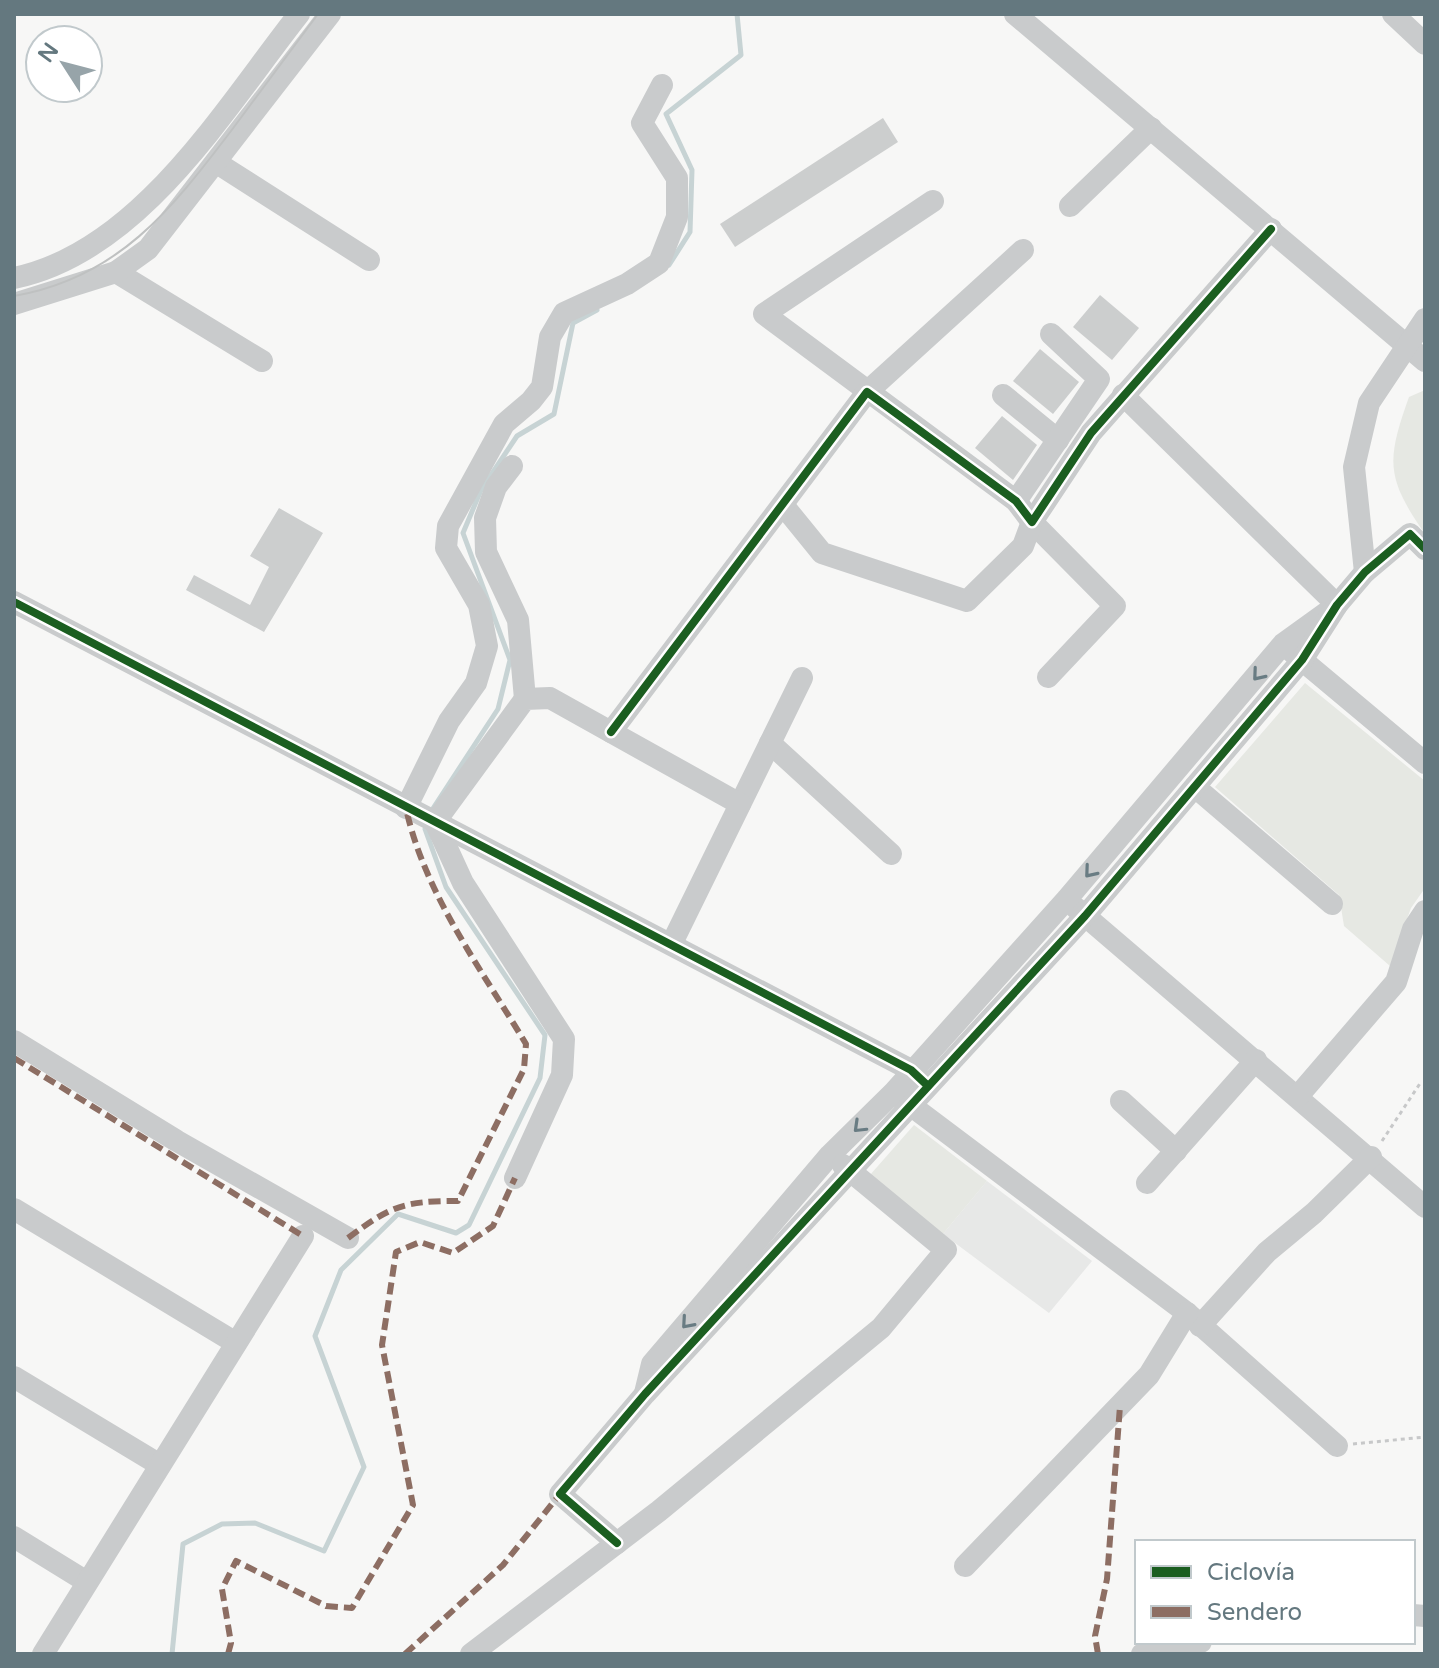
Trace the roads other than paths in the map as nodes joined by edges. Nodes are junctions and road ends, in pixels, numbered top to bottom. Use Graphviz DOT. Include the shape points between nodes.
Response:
graph roads {
  1 [pos="299,14"];
  2 [pos="330,14"];
  3 [pos="1015,14"];
  4 [pos="1393,14"];
  5 [pos="1425,44"];
  6 [pos="662,85"];
  7 [pos="1151,128"];
  8 [pos="217,163"];
  9 [pos="933,201"];
  10 [pos="1070,206"];
  11 [pos="1271,229"];
  12 [pos="1023,250"];
  13 [pos="369,260"];
  14 [pos="116,272"];
  15 [pos="14,278"];
  16 [pos="14,304"];
  17 [pos="1425,319"];
  18 [pos="1051,334"];
  19 [pos="1406,344"];
  20 [pos="262,361"];
  21 [pos="1425,361"];
  22 [pos="867,392"];
  23 [pos="1003,395"];
  24 [pos="1123,395"];
  25 [pos="1058,440"];
  26 [pos="512,466"];
  27 [pos="1016,501"];
  28 [pos="783,505"];
  29 [pos="1032,522"];
  30 [pos="1425,549"];
  31 [pos="1365,572"];
  32 [pos="14,602"];
  33 [pos="1337,605"];
  34 [pos="1283,644"];
  35 [pos="1302,660"];
  36 [pos="1048,677"];
  37 [pos="802,678"];
  38 [pos="525,699"];
  39 [pos="611,732"];
  40 [pos="770,743"];
  41 [pos="1425,763"];
  42 [pos="1195,787"];
  43 [pos="740,804"];
  44 [pos="424,817"];
  45 [pos="891,854"];
  46 [pos="1067,899"];
  47 [pos="1332,904"];
  48 [pos="1425,911"];
  49 [pos="1085,916"];
  50 [pos="672,943"];
  51 [pos="14,1041"];
  52 [pos="1256,1060"];
  53 [pos="911,1070"];
  54 [pos="928,1086"];
  55 [pos="1298,1096"];
  56 [pos="902,1099"];
  57 [pos="1121,1101"];
  58 [pos="1176,1151"];
  59 [pos="830,1155"];
  60 [pos="1371,1157"];
  61 [pos="852,1173"];
  62 [pos="515,1178"];
  63 [pos="1147,1183"];
  64 [pos="1425,1207"];
  65 [pos="14,1209"];
  66 [pos="303,1236"];
  67 [pos="348,1238"];
  68 [pos="1194,1319"];
  69 [pos="236,1343"];
  70 [pos="14,1377"];
  71 [pos="645,1394"];
  72 [pos="1337,1446"];
  73 [pos="160,1465"];
  74 [pos="14,1537"];
  75 [pos="617,1543"];
  76 [pos="965,1566"];
  77 [pos="87,1582"];
  78 [pos="1191,1644"];
  79 [pos="43,1654"];
  80 [pos="471,1654"];
  81 [pos="1142,1654"];
  1 -- 15 [label="street" via="166,182 70,260"];
  2 -- 8 [label="street"];
  3 -- 7 [label="street"];
  4 -- 5 [label="street"];
  6 -- 44 [label="street" via="642,123 677,178 677,217 659,263 564,313 550,337 542,387 504,424 448,526 446,548 479,605 487,646 476,683 449,721"];
  7 -- 10 [label="street"];
  7 -- 11 [label="street"];
  8 -- 13 [label="street"];
  8 -- 14 [label="street" via="148,249"];
  9 -- 22 [label="street" via="764,314"];
  11 -- 19 [label="street"];
  11 -- 24 [label="street"];
  12 -- 22 [label="street"];
  14 -- 16 [label="street"];
  14 -- 20 [label="street"];
  17 -- 19 [label="street"];
  18 -- 25 [label="street" via="1099,379"];
  19 -- 21 [label="street"];
  19 -- 31 [label="street" via="1369,403 1354,467"];
  22 -- 27 [label="street"];
  22 -- 28 [label="street"];
  23 -- 25 [label="street"];
  24 -- 29 [label="street"];
  24 -- 33 [label="street"];
  25 -- 27 [label="street"];
  26 -- 38 [label="street" via="496,487 485,518 486,552 518,620"];
  27 -- 29 [label="street"];
  28 -- 29 [label="street" via="822,553 967,601 1023,546"];
  28 -- 39 [label="street"];
  29 -- 36 [label="street" via="1115,606"];
  30 -- 31 [label="street" via="1410,534"];
  31 -- 33 [label="street"];
  32 -- 44 [label="street"];
  33 -- 34 [label="street"];
  33 -- 35 [label="street"];
  34 -- 35 [label="street"];
  34 -- 46 [label="street, one-way"];
  35 -- 41 [label="street"];
  35 -- 42 [label="street"];
  37 -- 40 [label="street"];
  38 -- 39 [label="street" via="550,698"];
  38 -- 44 [label="street"];
  39 -- 43 [label="street"];
  40 -- 43 [label="street"];
  40 -- 45 [label="street"];
  42 -- 47 [label="street"];
  42 -- 49 [label="street"];
  43 -- 50 [label="street"];
  44 -- 50 [label="street"];
  44 -- 62 [label="street" via="564,1039 562,1075"];
  46 -- 49 [label="street"];
  46 -- 53 [label="street"];
  48 -- 55 [label="street" via="1413,929 1396,982"];
  49 -- 52 [label="street"];
  49 -- 54 [label="street"];
  50 -- 53 [label="street"];
  51 -- 67 [label="street"];
  52 -- 55 [label="street"];
  52 -- 58 [label="street"];
  53 -- 54 [label="street"];
  53 -- 56 [label="street"];
  54 -- 56 [label="street"];
  55 -- 60 [label="street"];
  56 -- 59 [label="street, one-way"];
  56 -- 61 [label="street"];
  56 -- 68 [label="street"];
  57 -- 58 [label="street"];
  58 -- 63 [label="street"];
  59 -- 61 [label="street"];
  59 -- 71 [label="street, one-way" via="652,1364"];
  60 -- 64 [label="street"];
  60 -- 68 [label="street"];
  61 -- 71 [label="street"];
  61 -- 75 [label="street" via="946,1250 881,1328"];
  65 -- 69 [label="street"];
  66 -- 69 [label="street"];
  68 -- 72 [label="street"];
  68 -- 76 [label="street" via="1149,1375"];
  69 -- 73 [label="street"];
  70 -- 73 [label="street"];
  71 -- 75 [label="street" via="560,1494"];
  73 -- 77 [label="street"];
  74 -- 77 [label="street"];
  75 -- 80 [label="street"];
  77 -- 79 [label="street"];
  78 -- 81 [label="street"];
}
